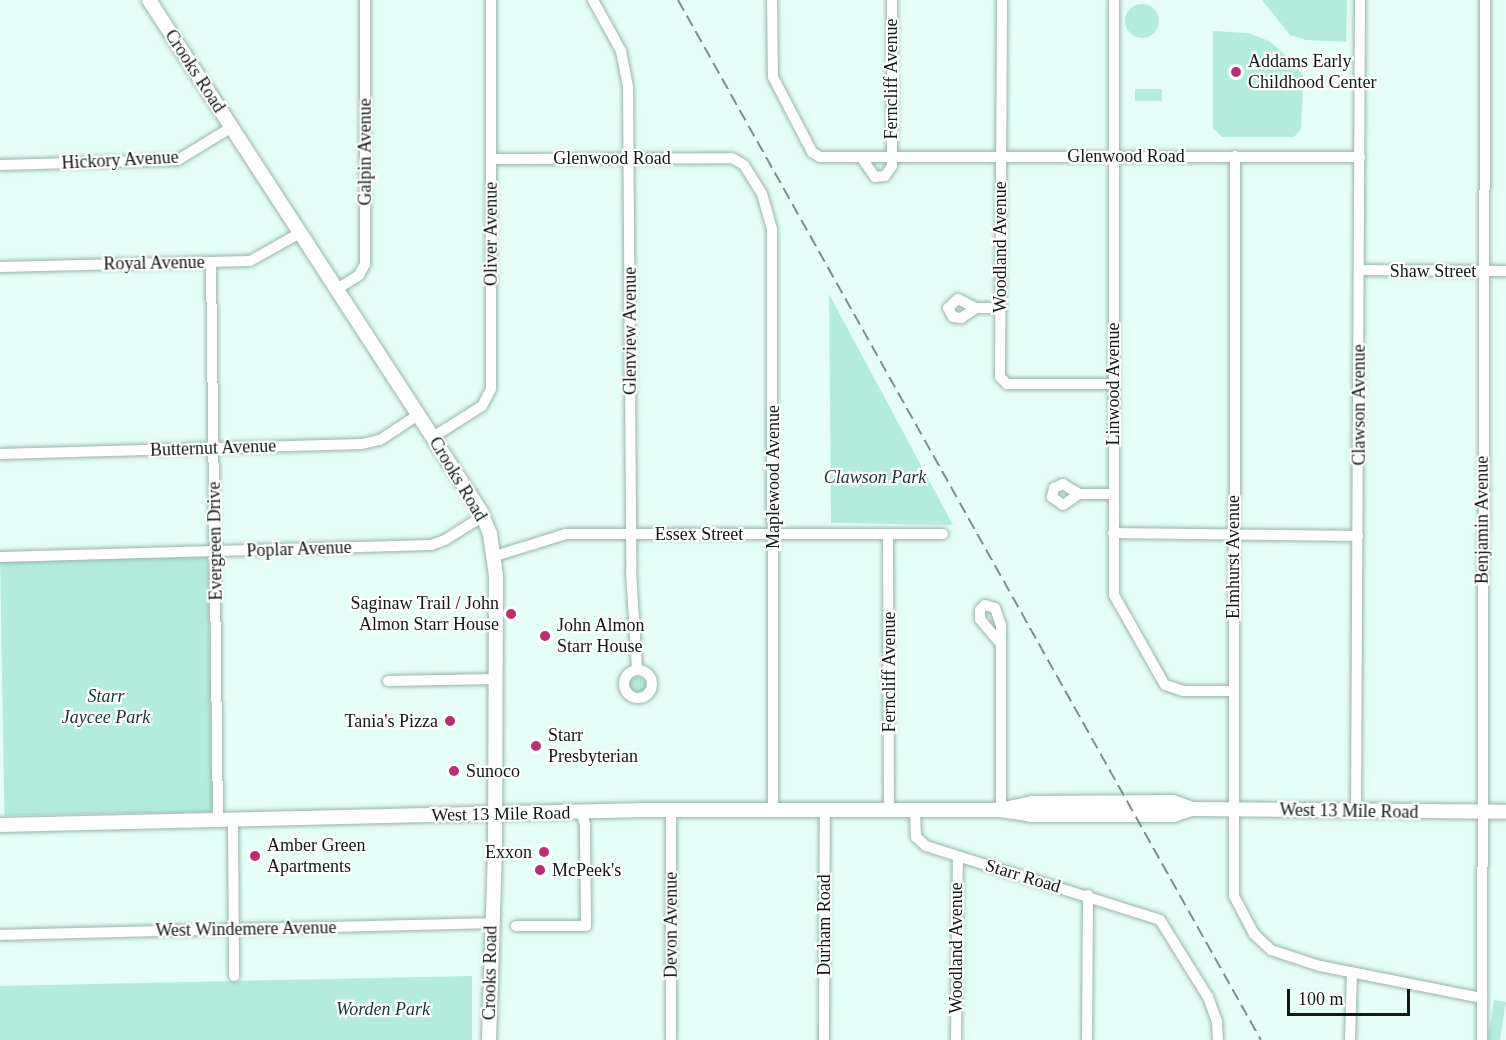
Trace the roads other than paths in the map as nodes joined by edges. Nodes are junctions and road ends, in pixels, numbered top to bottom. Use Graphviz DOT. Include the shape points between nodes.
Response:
graph roads {
  1 [pos="149,0"];
  2 [pos="365,0"];
  3 [pos="491,0"];
  4 [pos="593,0"];
  5 [pos="772,0"];
  6 [pos="892,0"];
  7 [pos="1002,0"];
  8 [pos="1114,0"];
  9 [pos="1360,0"];
  10 [pos="1485,0"];
  11 [pos="232,127"];
  12 [pos="1001,156"];
  13 [pos="1113,156"];
  14 [pos="1235,156"];
  15 [pos="861,157"];
  16 [pos="891,157"];
  17 [pos="1360,157"];
  18 [pos="630,158"];
  19 [pos="732,158"];
  20 [pos="492,159"];
  21 [pos="0,165"];
  22 [pos="300,233"];
  23 [pos="211,262"];
  24 [pos="0,267"];
  25 [pos="1359,270"];
  26 [pos="1484,271"];
  27 [pos="1506,272"];
  28 [pos="337,289"];
  29 [pos="976,308"];
  30 [pos="1000,308"];
  31 [pos="1113,384"];
  32 [pos="418,415"];
  33 [pos="433,437"];
  34 [pos="214,448"];
  35 [pos="0,454"];
  36 [pos="1079,494"];
  37 [pos="1113,494"];
  38 [pos="483,516"];
  39 [pos="1113,533"];
  40 [pos="631,534"];
  41 [pos="773,534"];
  42 [pos="888,534"];
  43 [pos="943,534"];
  44 [pos="1234,534"];
  45 [pos="1358,536"];
  46 [pos="215,551"];
  47 [pos="495,556"];
  48 [pos="0,557"];
  49 [pos="1000,644"];
  50 [pos="637,670"];
  51 [pos="495,679"];
  52 [pos="387,681"];
  53 [pos="1233,691"];
  54 [pos="671,810"];
  55 [pos="773,810"];
  56 [pos="825,810"];
  57 [pos="889,810"];
  58 [pos="915,810"];
  59 [pos="1001,810"];
  60 [pos="1233,810"];
  61 [pos="1356,811"];
  62 [pos="581,812"];
  63 [pos="1481,812"];
  64 [pos="1506,812"];
  65 [pos="495,815"];
  66 [pos="218,820"];
  67 [pos="233,820"];
  68 [pos="0,825"];
  69 [pos="958,856"];
  70 [pos="1088,895"];
  71 [pos="491,923"];
  72 [pos="516,926"];
  73 [pos="233,929"];
  74 [pos="0,934"];
  75 [pos="1352,973"];
  76 [pos="234,976"];
  77 [pos="1481,998"];
  78 [pos="489,1040"];
  79 [pos="671,1040"];
  80 [pos="824,1040"];
  81 [pos="956,1040"];
  82 [pos="1087,1040"];
  83 [pos="1218,1040"];
  84 [pos="1350,1040"];
  85 [pos="1482,1040"];
  1 -- 11 [label="main road, Crooks Road"];
  2 -- 28 [label="street, Galpin Avenue" via="365,264 359,275"];
  3 -- 20 [label="street, Oliver Avenue"];
  4 -- 18 [label="street, Glenview Avenue" via="625,64"];
  5 -- 15 [label="street, Glenwood Road" via="773,77 812,152 824,157"];
  6 -- 16 [label="street, Ferncliff Avenue"];
  7 -- 12 [label="street, Woodland Avenue"];
  8 -- 13 [label="street, Linwood Avenue"];
  9 -- 17 [label="street, Clawson Avenue"];
  10 -- 26 [label="street, Benjamin Avenue"];
  11 -- 21 [label="street, Hickory Avenue" via="178,160"];
  11 -- 22 [label="main road, Crooks Road"];
  12 -- 13 [label="street, Glenwood Road"];
  12 -- 16 [label="street, Glenwood Road"];
  12 -- 30 [label="street, Woodland Avenue"];
  13 -- 14 [label="street, Glenwood Road"];
  13 -- 31 [label="street, Linwood Avenue"];
  14 -- 17 [label="street, Glenwood Road"];
  14 -- 44 [label="street, Elmhurst Avenue"];
  15 -- 16 [label="street, Glenwood Road"];
  15 -- 16 [label="street" via="878,178 890,169"];
  17 -- 25 [label="street, Clawson Avenue"];
  18 -- 19 [label="street, Glenwood Road"];
  18 -- 20 [label="street, Glenwood Road"];
  18 -- 40 [label="street, Glenview Avenue"];
  19 -- 41 [label="street, Maplewood Avenue" via="744,165 762,194 772,230"];
  20 -- 33 [label="street, Oliver Avenue" via="491,389 482,406"];
  22 -- 23 [label="street, Royal Avenue" via="256,260"];
  22 -- 28 [label="main road, Crooks Road"];
  23 -- 24 [label="street, Royal Avenue"];
  23 -- 34 [label="street, Evergreen Drive"];
  25 -- 26 [label="street, Shaw Street"];
  25 -- 45 [label="street, Clawson Avenue"];
  26 -- 27 [label="street, Shaw Street"];
  26 -- 63 [label="street, Benjamin Avenue"];
  28 -- 32 [label="main road, Crooks Road"];
  29 -- 30 [label="street"];
  30 -- 31 [label="street, Woodland Avenue" via="1002,382"];
  31 -- 37 [label="street, Linwood Avenue"];
  32 -- 33 [label="main road, Crooks Road"];
  32 -- 34 [label="street, Butternut Avenue" via="371,443"];
  33 -- 38 [label="main road, Crooks Road"];
  34 -- 35 [label="street, Butternut Avenue"];
  34 -- 46 [label="street, Evergreen Drive"];
  36 -- 37 [label="street"];
  37 -- 39 [label="street, Linwood Avenue"];
  38 -- 46 [label="street, Poplar Avenue" via="445,540 431,544"];
  38 -- 47 [label="main road, Crooks Road"];
  39 -- 44 [label="street"];
  39 -- 53 [label="street, Linwood Avenue" via="1114,597 1161,680 1171,689 1183,691"];
  40 -- 41 [label="street, Essex Street"];
  40 -- 47 [label="street, Essex Street" via="560,535"];
  40 -- 50 [label="street, Glenview Avenue"];
  41 -- 42 [label="street, Essex Street"];
  41 -- 55 [label="street, Maplewood Avenue"];
  42 -- 43 [label="street, Essex Street"];
  42 -- 57 [label="street, Ferncliff Avenue"];
  44 -- 45 [label="street"];
  44 -- 53 [label="street, Elmhurst Avenue"];
  45 -- 61 [label="street, Clawson Avenue"];
  46 -- 48 [label="street, Poplar Avenue"];
  46 -- 66 [label="street, Evergreen Drive"];
  47 -- 51 [label="main road, Crooks Road"];
  49 -- 59 [label="street"];
  51 -- 52 [label="street"];
  51 -- 65 [label="main road, Crooks Road"];
  53 -- 60 [label="street, Elmhurst Avenue"];
  54 -- 55 [label="main road, West 13 Mile Road"];
  54 -- 62 [label="main road, West 13 Mile Road"];
  54 -- 79 [label="street, Devon Avenue"];
  55 -- 56 [label="main road, West 13 Mile Road"];
  56 -- 57 [label="main road, West 13 Mile Road"];
  56 -- 80 [label="street, Durham Road"];
  57 -- 58 [label="main road, West 13 Mile Road"];
  58 -- 59 [label="main road, West 13 Mile Road"];
  58 -- 69 [label="street, Starr Road" via="915,831 920,843"];
  59 -- 60 [label="main road, West 13 Mile Road" via="1032,803 1173,802 1192,809"];
  60 -- 61 [label="main road, West 13 Mile Road"];
  60 -- 75 [label="street, Elmhurst Avenue" via="1234,896 1254,934 1268,948"];
  61 -- 63 [label="main road, West 13 Mile Road"];
  62 -- 65 [label="main road, West 13 Mile Road"];
  62 -- 72 [label="street" via="579,881 584,889 586,926"];
  63 -- 64 [label="main road, West 13 Mile Road"];
  63 -- 77 [label="street, Benjamin Avenue"];
  65 -- 67 [label="main road, West 13 Mile Road"];
  65 -- 71 [label="main road, Crooks Road"];
  66 -- 67 [label="main road, West 13 Mile Road"];
  66 -- 68 [label="main road, West 13 Mile Road"];
  67 -- 73 [label="street"];
  69 -- 70 [label="street, Starr Road"];
  69 -- 81 [label="street, Woodland Avenue"];
  70 -- 82 [label="street"];
  70 -- 83 [label="street, Starr Road" via="1160,920 1208,997 1217,1022"];
  71 -- 73 [label="street, West Windemere Avenue"];
  71 -- 78 [label="main road, Crooks Road"];
  73 -- 74 [label="street, West Windemere Avenue"];
  73 -- 76 [label="street"];
  75 -- 77 [label="street"];
  75 -- 84 [label="street"];
  77 -- 85 [label="street, Benjamin Avenue"];
}
